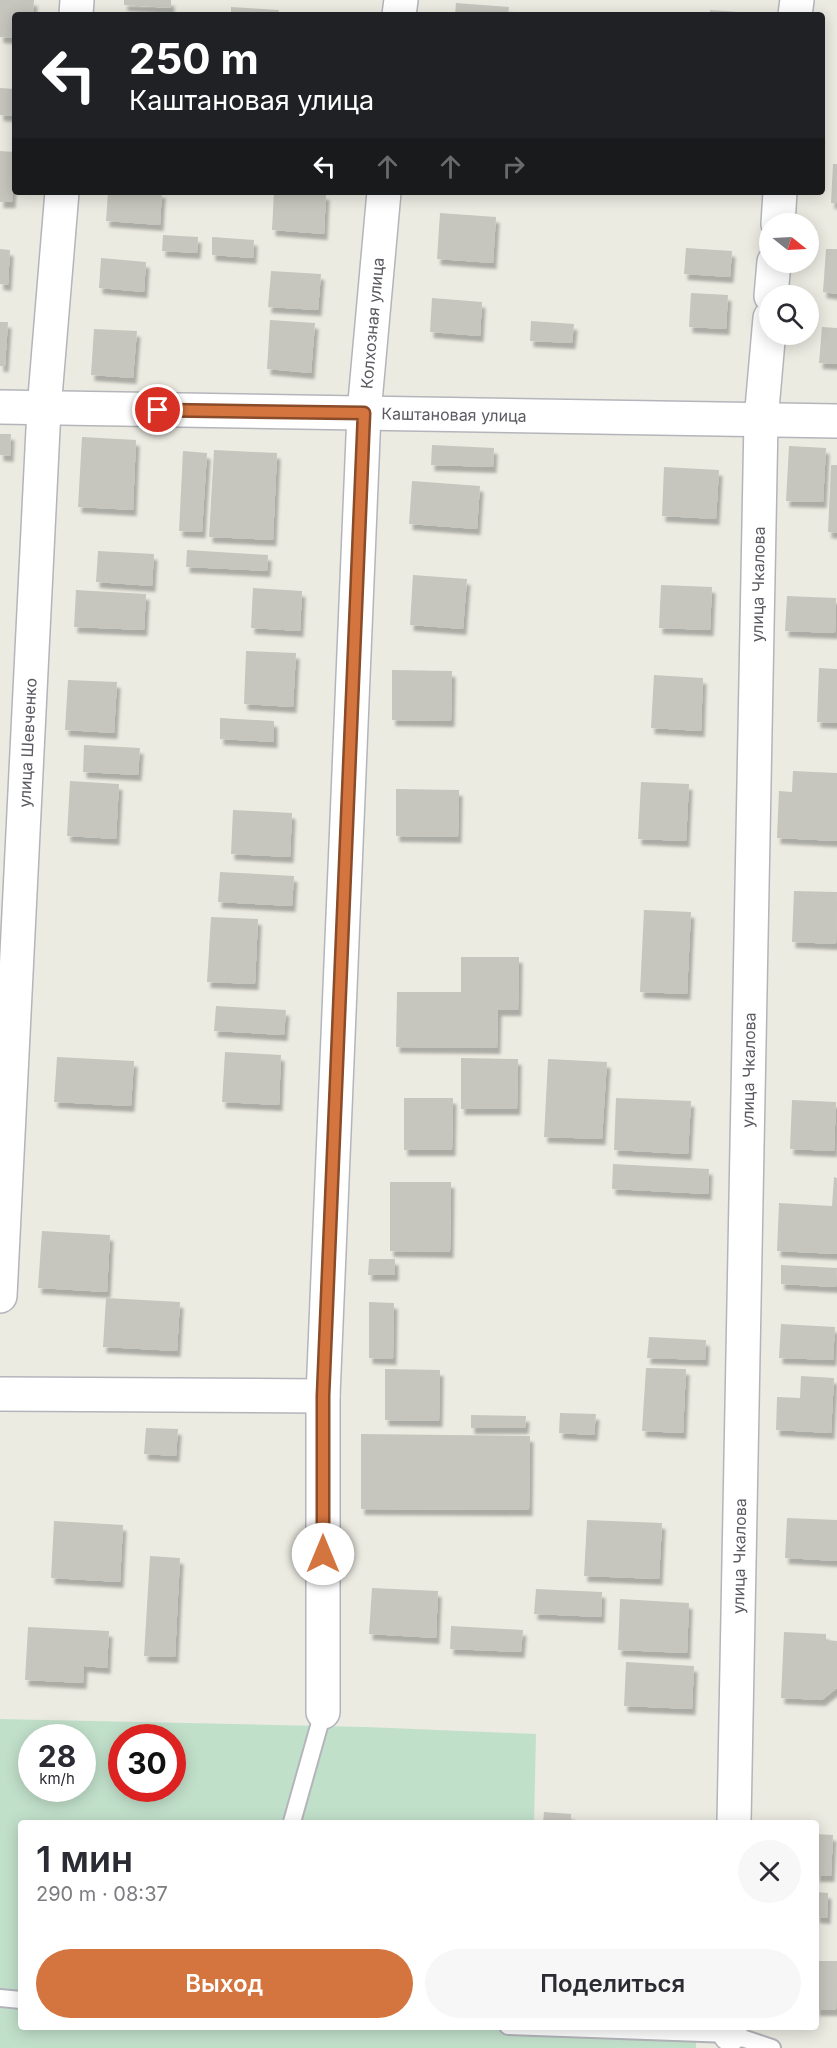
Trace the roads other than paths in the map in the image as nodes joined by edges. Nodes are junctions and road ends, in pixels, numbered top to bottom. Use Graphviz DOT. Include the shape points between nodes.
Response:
graph roads {
  1 [pos="62,195"];
  2 [pos="384,195"];
  3 [pos="780,195"];
  4 [pos="779,213"];
  5 [pos="768,345"];
  6 [pos="0,407"];
  7 [pos="44,409"];
  8 [pos="364,413"];
  9 [pos="761,420"];
  10 [pos="837,421"];
  11 [pos="0,1296"];
  12 [pos="0,1394"];
  13 [pos="323,1396"];
  14 [pos="323,1712"];
  15 [pos="293,1820"];
  16 [pos="734,1820"];
  17 [pos="0,1998"];
  18 [pos="18,2000"];
  19 [pos="730,2030"];
  20 [pos="772,2048"];
  1 -- 7 [label="street, улица Шевченко"];
  2 -- 8 [label="street, Колхозная улица"];
  3 -- 4 [label="street"];
  5 -- 9 [label="street, улица Чкалова"];
  6 -- 7 [label="street, Каштановая улица"];
  7 -- 8 [label="street, Каштановая улица"];
  7 -- 11 [label="street, улица Шевченко"];
  8 -- 9 [label="street, Каштановая улица"];
  8 -- 13 [label="street, Колхозная улица"];
  9 -- 10 [label="street, Каштановая улица"];
  9 -- 16 [label="street, улица Чкалова"];
  12 -- 13 [label="street"];
  13 -- 14 [label="street, Колхозная улица"];
  14 -- 15 [label="lane"];
  17 -- 18 [label="lane"];
  19 -- 20 [label="lane"];
}
